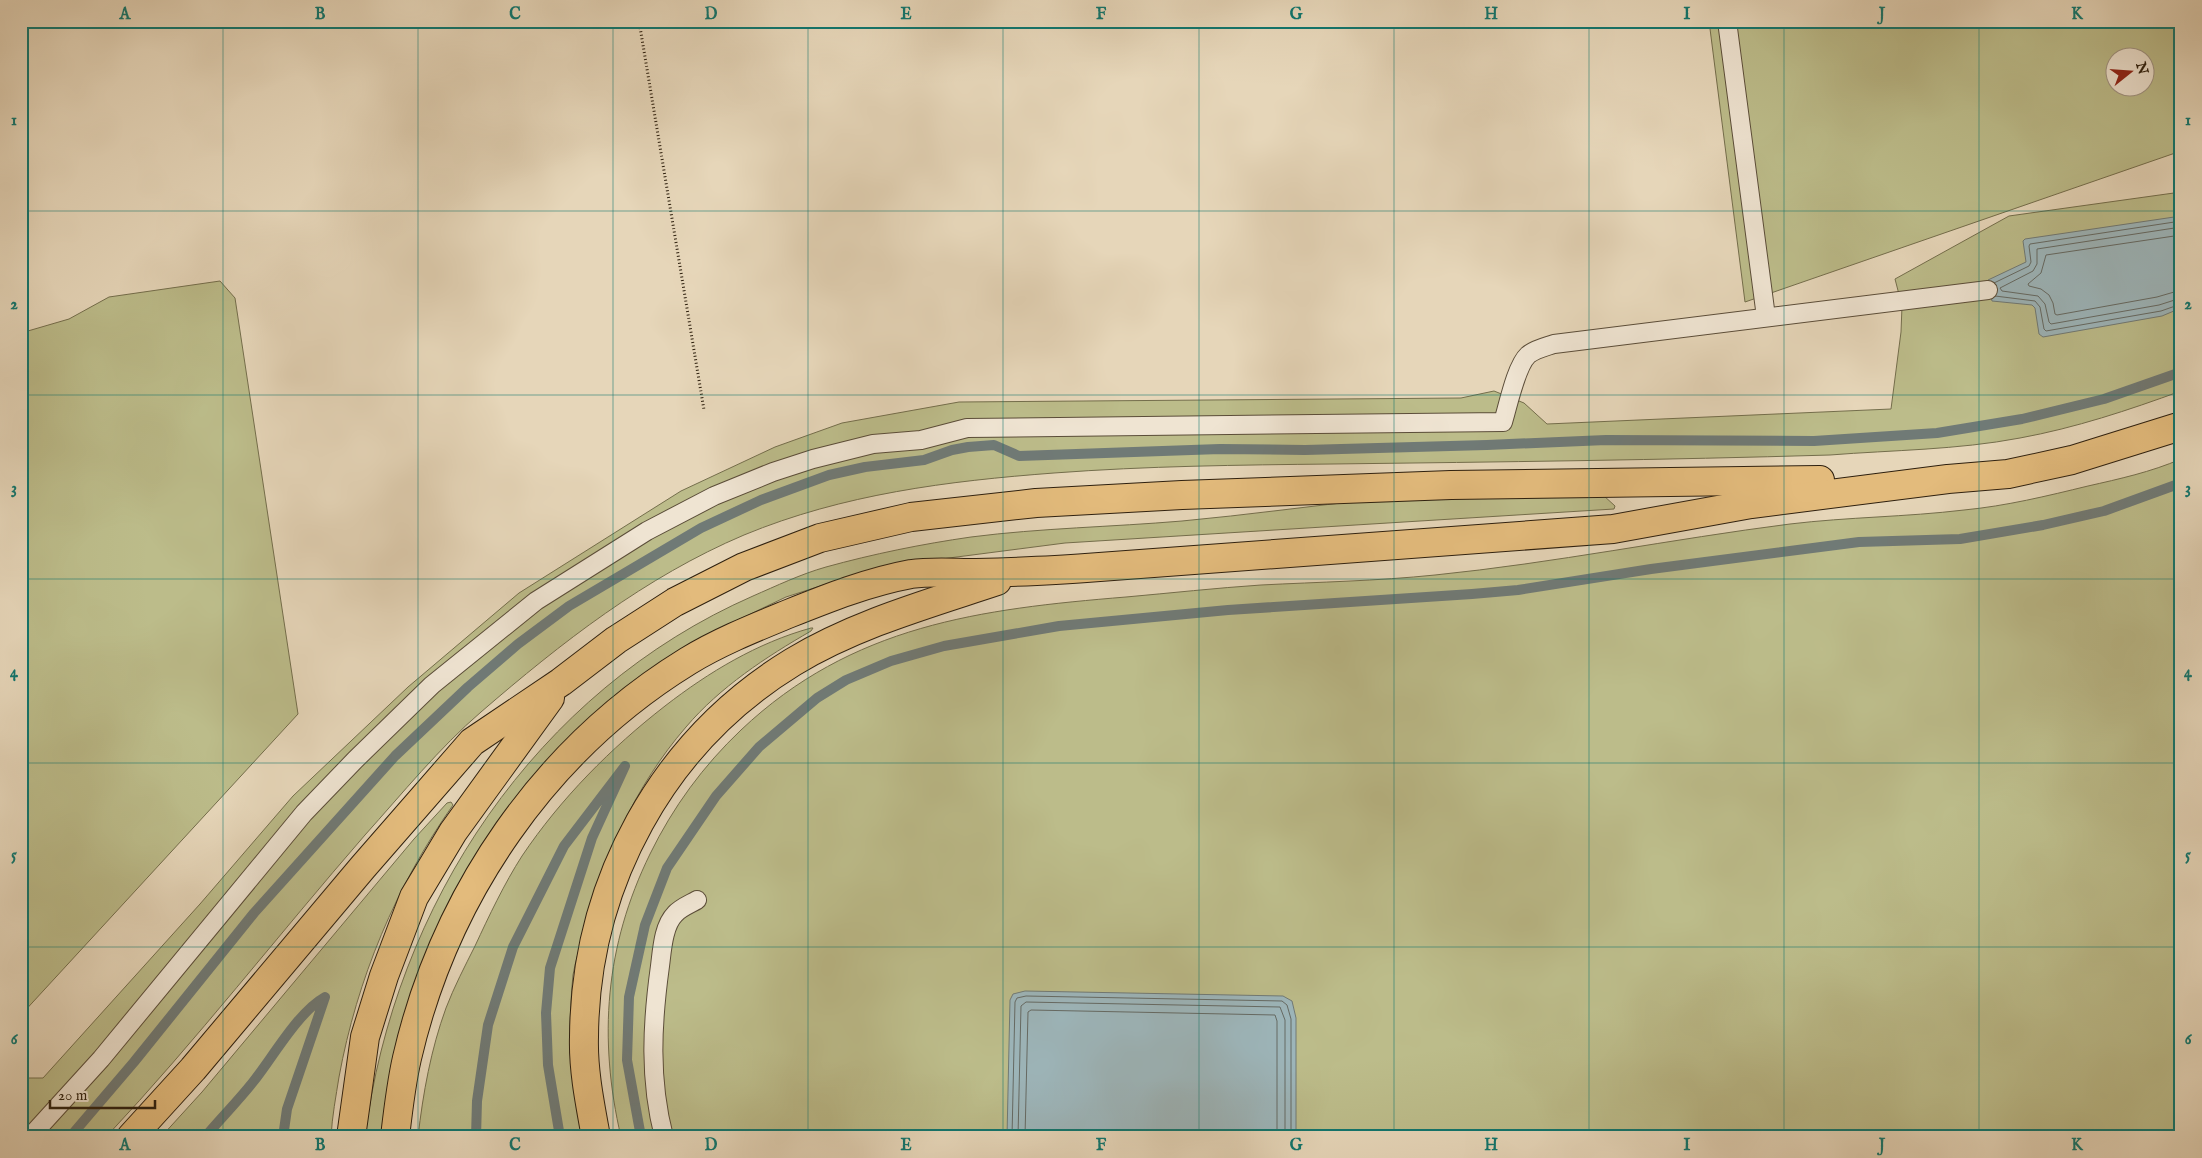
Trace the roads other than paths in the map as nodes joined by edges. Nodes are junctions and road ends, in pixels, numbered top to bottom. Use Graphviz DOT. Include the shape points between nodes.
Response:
graph roads {
  1 [pos="1727,21"];
  2 [pos="1988,290"];
  3 [pos="1766,317"];
  4 [pos="2181,426"];
  5 [pos="1948,478"];
  6 [pos="1025,572"];
  7 [pos="561,682"];
  8 [pos="697,900"];
  9 [pos="30,1137"];
  10 [pos="131,1137"];
  11 [pos="351,1137"];
  12 [pos="395,1137"];
  13 [pos="596,1137"];
  14 [pos="664,1137"];
  1 -- 3 [label="lane"];
  2 -- 3 [label="lane"];
  3 -- 9 [label="lane" via="1554,344 1537,350 1527,356 1520,369 1503,422 967,428 921,440 873,444 813,459 714,496 647,531 536,601 432,685 304,813 102,1059"];
  4 -- 5 [label="highway" via="2072,460 2008,474"];
  5 -- 6 [label="highway" via="1751,504 1613,529"];
  5 -- 7 [label="highway" via="1452,485 1192,494 1036,503 910,517 820,538 744,567 675,602 616,640"];
  6 -- 12 [label="highway" via="914,574 842,593 750,630 690,660 646,689 600,726 561,764 513,822 470,892 442,947 420,1008 407,1059"];
  6 -- 13 [label="highway" via="861,628 794,661 724,713 663,782 626,848 612,881 594,942 585,1003 584,1038 585,1069"];
  7 -- 10 [label="highway" via="472,742"];
  7 -- 11 [label="highway" via="453,832 414,897 365,1037"];
  8 -- 14 [label="lane" via="674,915 663,945 653,1017 652,1057"];
}
